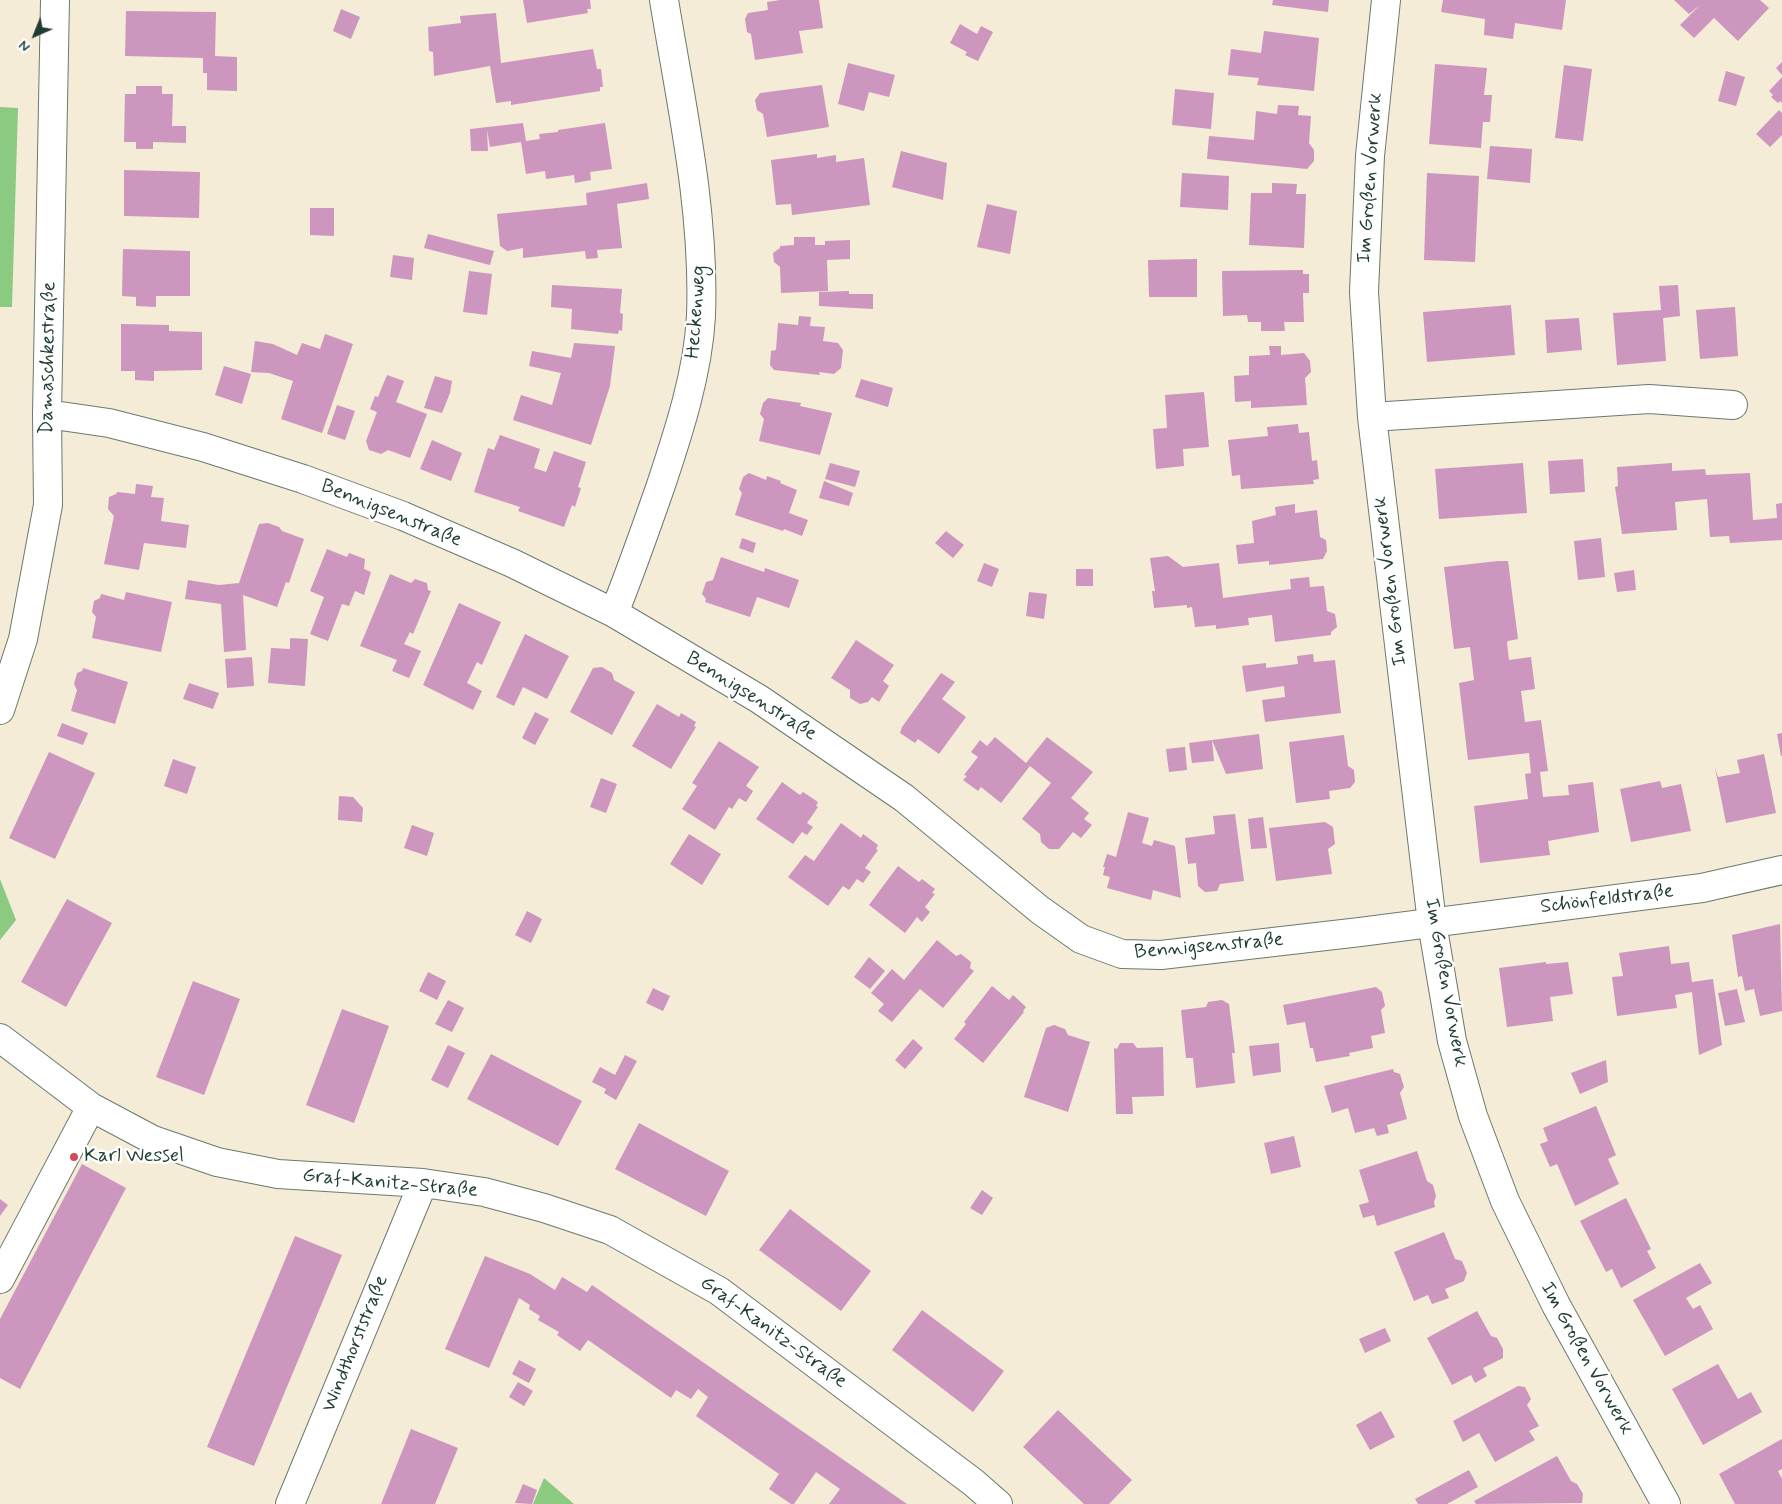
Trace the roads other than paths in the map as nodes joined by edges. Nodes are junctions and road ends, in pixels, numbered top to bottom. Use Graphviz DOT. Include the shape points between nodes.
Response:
graph roads {
  1 [pos="55,0"];
  2 [pos="664,0"];
  3 [pos="1386,0"];
  4 [pos="1733,405"];
  5 [pos="47,414"];
  6 [pos="1372,417"];
  7 [pos="614,613"];
  8 [pos="0,710"];
  9 [pos="1782,870"];
  10 [pos="1432,923"];
  11 [pos="0,1038"];
  12 [pos="91,1107"];
  13 [pos="423,1183"];
  14 [pos="0,1279"];
  15 [pos="290,1504"];
  16 [pos="998,1504"];
  17 [pos="1666,1504"];
  1 -- 5 [label="street, Damaschkestraße"];
  2 -- 7 [label="street, Heckenweg" via="696,198 701,318 690,388 672,451"];
  3 -- 6 [label="street, Im Großen Vorwerk" via="1370,156 1364,292"];
  4 -- 6 [label="street" via="1649,399"];
  5 -- 7 [label="street, Bennigsenstraße" via="109,423 203,447 303,479 512,563"];
  5 -- 8 [label="street, Damaschkestraße" via="48,504 44,533 23,639"];
  6 -- 10 [label="street, Im Großen Vorwerk"];
  7 -- 10 [label="street, Bennigsenstraße" via="758,699 904,798 1040,910 1081,939 1122,954 1162,955"];
  9 -- 10 [label="street, Schönfeldstraße" via="1702,888"];
  10 -- 17 [label="street, Im Großen Vorwerk" via="1452,1041 1473,1116 1505,1201 1556,1305"];
  11 -- 12 [label="street, Graf-Kanitz-Straße"];
  12 -- 13 [label="street, Graf-Kanitz-Straße" via="152,1140 216,1162 278,1174"];
  12 -- 14 [label="street"];
  13 -- 15 [label="street, Windthorststraße"];
  13 -- 16 [label="street, Graf-Kanitz-Straße" via="484,1192 544,1208 610,1230 663,1258 720,1291"];
}
